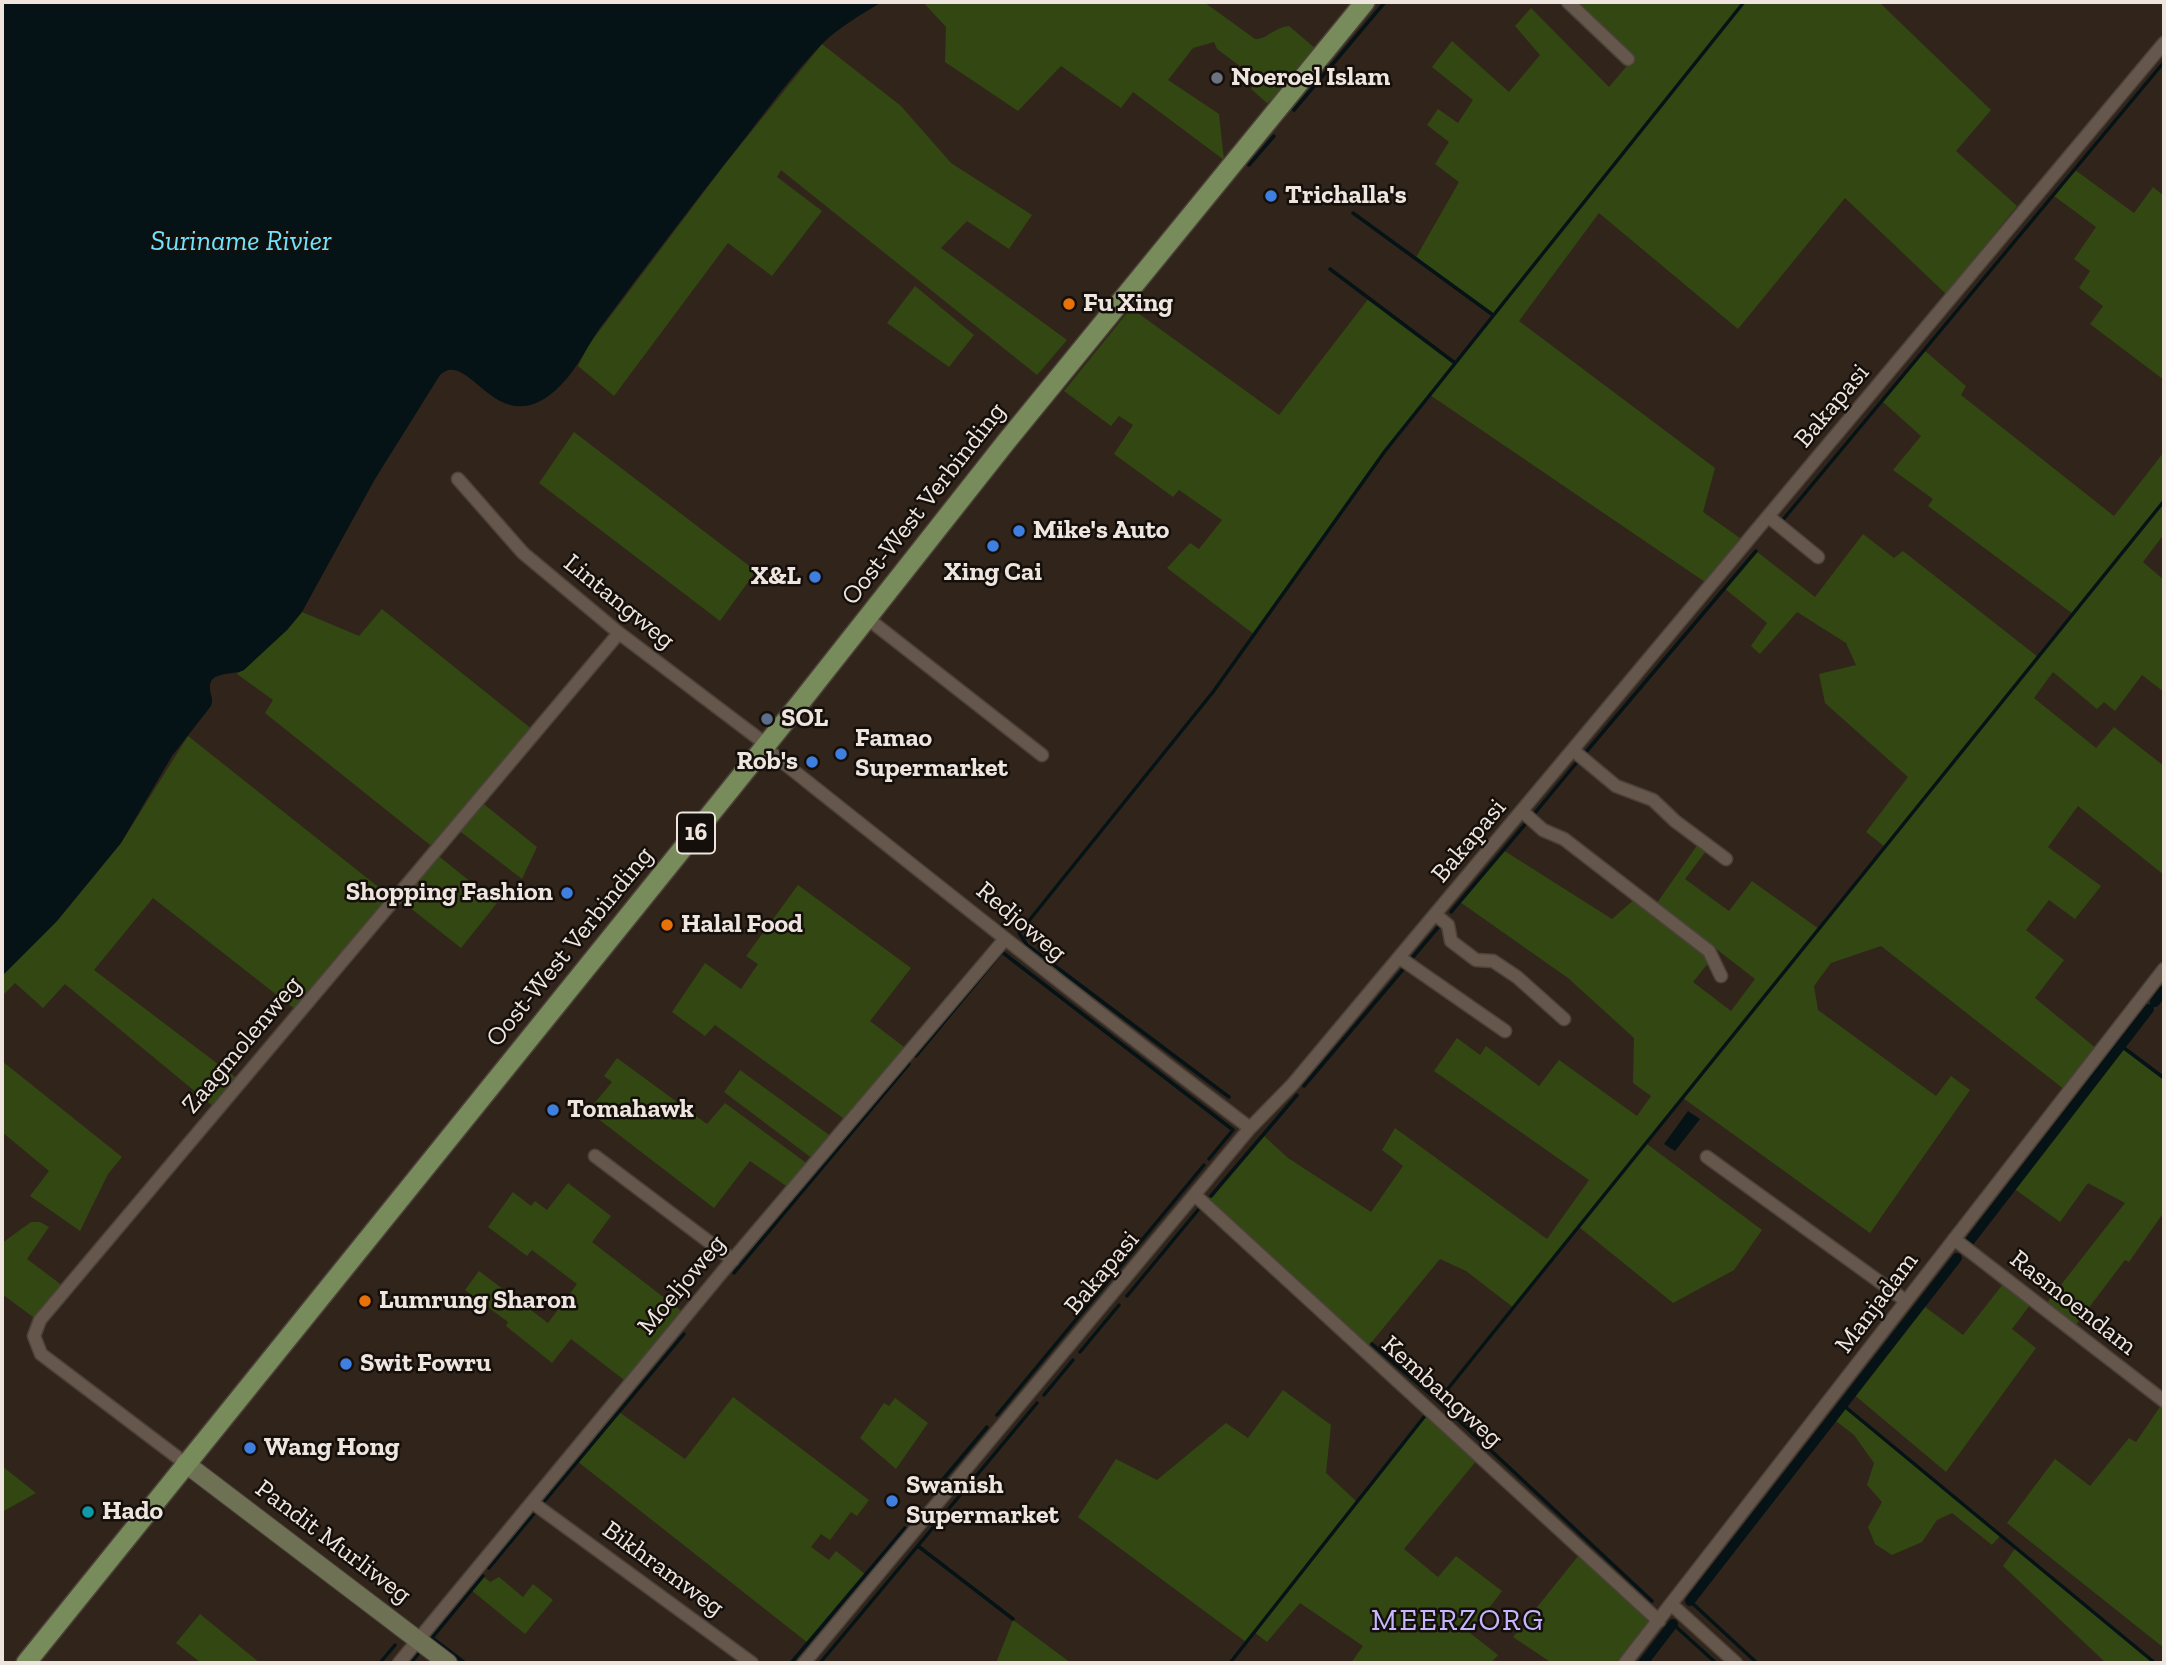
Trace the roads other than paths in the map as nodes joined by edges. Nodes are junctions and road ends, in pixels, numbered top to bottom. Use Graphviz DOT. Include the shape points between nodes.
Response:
graph roads {
  1 [pos="1365,2"];
  2 [pos="1569,2"];
  3 [pos="2164,43"];
  4 [pos="1628,59"];
  5 [pos="457,479"];
  6 [pos="1769,517"];
  7 [pos="1818,557"];
  8 [pos="867,618"];
  9 [pos="620,633"];
  10 [pos="766,746"];
  11 [pos="1574,751"];
  12 [pos="1042,755"];
  13 [pos="1523,812"];
  14 [pos="1726,859"];
  15 [pos="1436,915"];
  16 [pos="1005,939"];
  17 [pos="1400,958"];
  18 [pos="2164,969"];
  19 [pos="1721,976"];
  20 [pos="1564,1019"];
  21 [pos="1505,1031"];
  22 [pos="1250,1128"];
  23 [pos="595,1156"];
  24 [pos="1707,1157"];
  25 [pos="1196,1196"];
  26 [pos="1954,1239"];
  27 [pos="733,1260"];
  28 [pos="1906,1301"];
  29 [pos="2164,1401"];
  30 [pos="185,1463"];
  31 [pos="538,1507"];
  32 [pos="1672,1605"];
  33 [pos="1659,1620"];
  34 [pos="417,1640"];
  35 [pos="26,1663"];
  36 [pos="399,1663"];
  37 [pos="448,1663"];
  38 [pos="752,1663"];
  39 [pos="804,1663"];
  40 [pos="1625,1663"];
  41 [pos="1736,1663"];
  1 -- 8 [label="main road, Oost-West Verbinding / 16"];
  2 -- 4 [label="street"];
  3 -- 6 [label="street, Bakapasi"];
  5 -- 9 [label="street, Lintangweg" via="523,552"];
  6 -- 7 [label="street"];
  6 -- 11 [label="street, Bakapasi"];
  8 -- 10 [label="main road, Oost-West Verbinding / 16"];
  8 -- 12 [label="street"];
  9 -- 10 [label="street, Lintangweg"];
  9 -- 30 [label="street, Zaagmolenweg" via="40,1320 34,1336 41,1354"];
  10 -- 16 [label="street, Redjoweg"];
  10 -- 30 [label="main road, Oost-West Verbinding / 16"];
  11 -- 13 [label="street, Bakapasi"];
  11 -- 14 [label="street" via="1616,786 1653,800"];
  13 -- 15 [label="street, Bakapasi"];
  13 -- 19 [label="street" via="1709,951"];
  15 -- 17 [label="street, Bakapasi"];
  15 -- 20 [label="street" via="1448,925 1451,941 1476,960 1493,961 1517,977"];
  16 -- 22 [label="street, Redjoweg"];
  16 -- 27 [label="street, Moeljoweg"];
  17 -- 21 [label="street"];
  17 -- 22 [label="street, Bakapasi"];
  18 -- 26 [label="street, Manjadam"];
  22 -- 25 [label="street, Bakapasi"];
  23 -- 27 [label="street"];
  24 -- 28 [label="street"];
  25 -- 33 [label="street, Kembangweg"];
  25 -- 39 [label="street, Bakapasi"];
  26 -- 28 [label="street, Manjadam"];
  26 -- 29 [label="street, Rasmoendam"];
  27 -- 31 [label="street, Moeljoweg"];
  28 -- 32 [label="street, Manjadam"];
  30 -- 34 [label="street, Pandit Murliweg"];
  30 -- 35 [label="main road, Oost-West Verbinding / 16"];
  31 -- 34 [label="street, Moeljoweg"];
  31 -- 38 [label="street, Bikhramweg"];
  32 -- 33 [label="street, Manjadam"];
  32 -- 41 [label="street"];
  33 -- 40 [label="street, Manjadam"];
  34 -- 36 [label="street, Moeljoweg"];
  34 -- 37 [label="street, Pandit Murliweg"];
}
